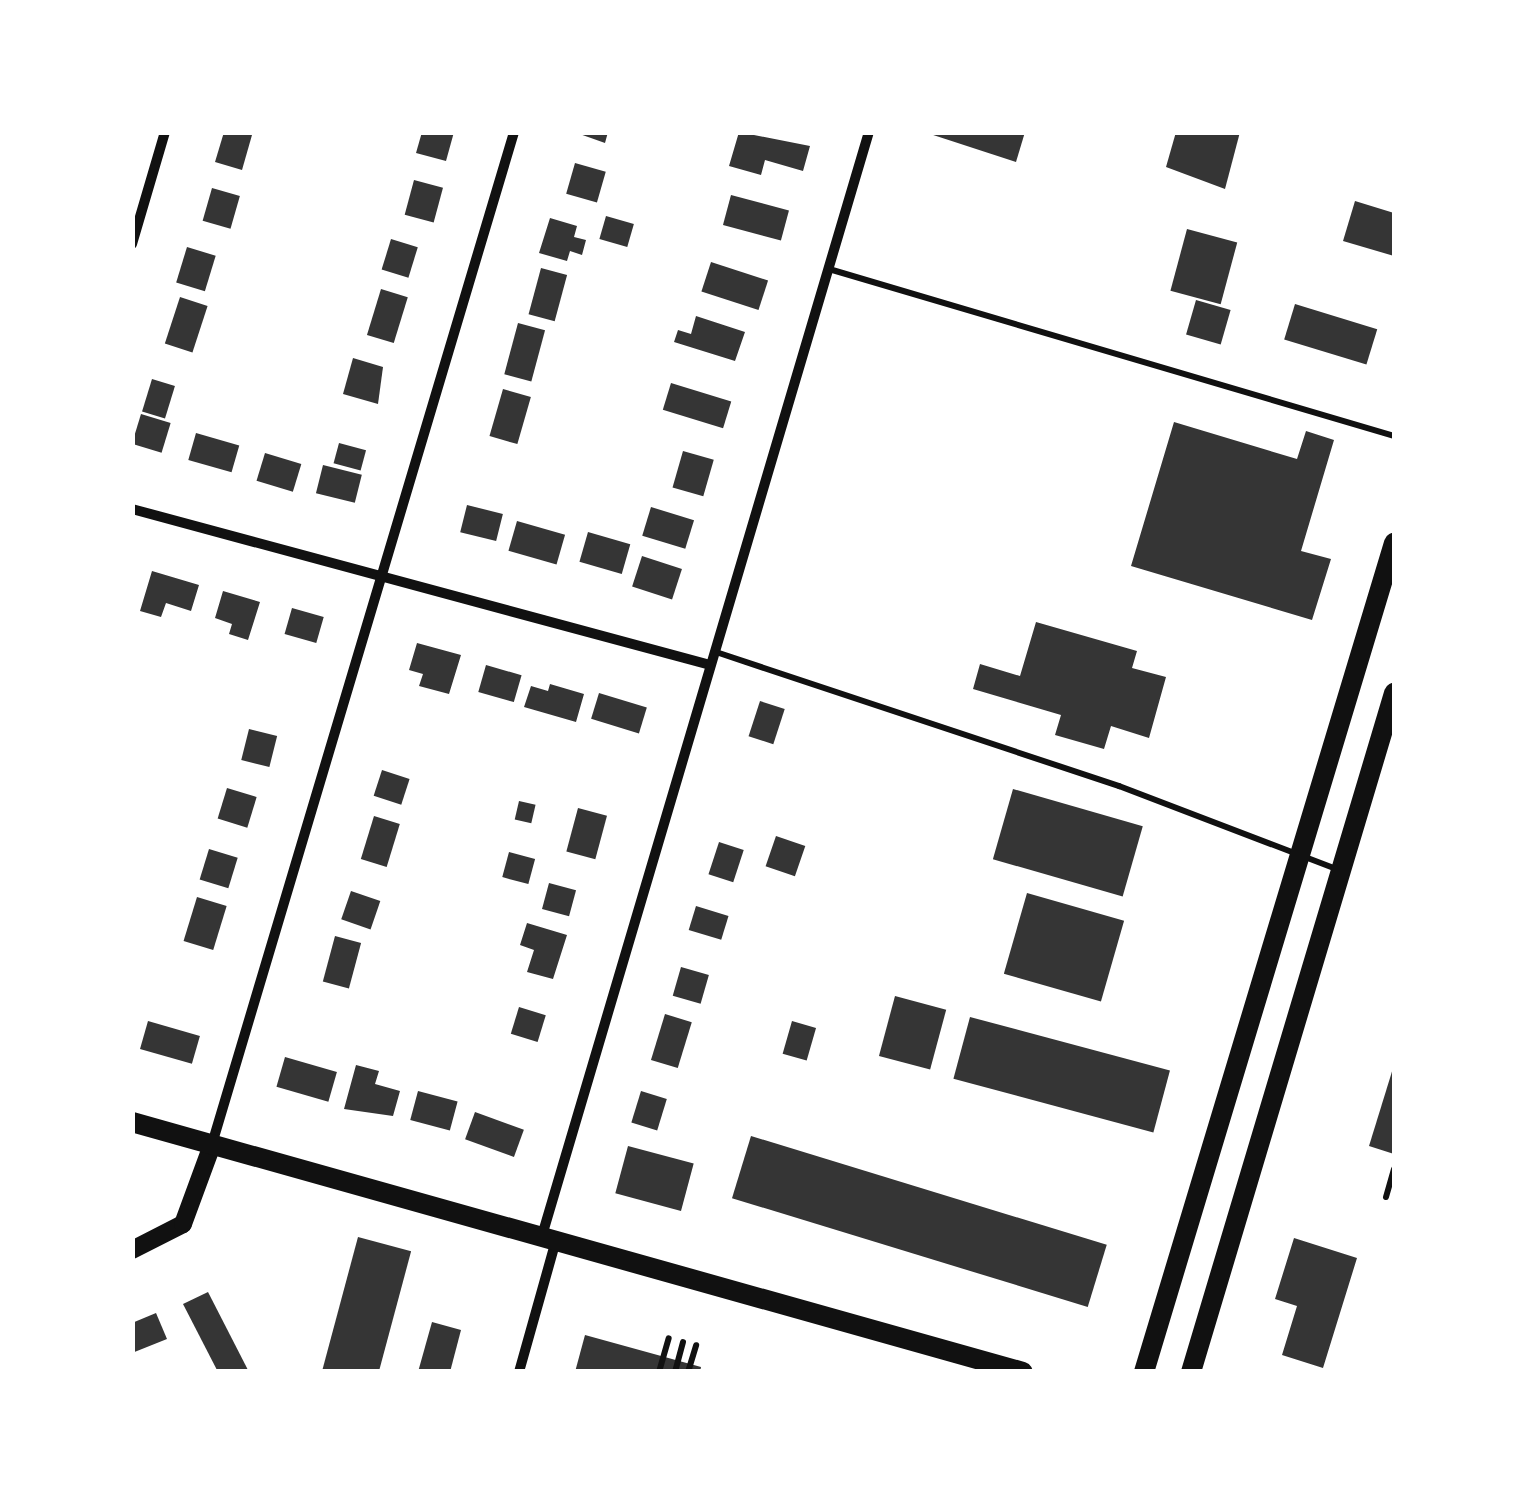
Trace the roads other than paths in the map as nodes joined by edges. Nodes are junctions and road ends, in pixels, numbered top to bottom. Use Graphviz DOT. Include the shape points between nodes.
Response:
graph roads {
  1 [pos="165,132"];
  2 [pos="514,132"];
  3 [pos="869,132"];
  4 [pos="132,244"];
  5 [pos="828,269"];
  6 [pos="1394,436"];
  7 [pos="132,509"];
  8 [pos="1394,543"];
  9 [pos="380,580"];
  10 [pos="714,651"];
  11 [pos="710,665"];
  12 [pos="1394,692"];
  13 [pos="1298,858"];
  14 [pos="1341,870"];
  15 [pos="132,1122"];
  16 [pos="212,1145"];
  17 [pos="1394,1170"];
  18 [pos="1386,1197"];
  19 [pos="548,1242"];
  20 [pos="132,1250"];
  21 [pos="668,1338"];
  22 [pos="683,1342"];
  23 [pos="696,1345"];
  24 [pos="520,1372"];
  25 [pos="659,1372"];
  26 [pos="674,1372"];
  27 [pos="688,1372"];
  28 [pos="1023,1372"];
  29 [pos="1144,1372"];
  30 [pos="1191,1372"];
  1 -- 4 [label="street"];
  2 -- 9 [label="street"];
  3 -- 5 [label="street"];
  5 -- 6 [label="lane"];
  5 -- 10 [label="street"];
  7 -- 9 [label="street"];
  8 -- 13 [label="main road"];
  9 -- 11 [label="street"];
  9 -- 16 [label="street"];
  10 -- 11 [label="street"];
  10 -- 13 [label="lane" via="1119,786"];
  11 -- 19 [label="street"];
  12 -- 14 [label="main road"];
  13 -- 14 [label="lane"];
  13 -- 29 [label="main road"];
  14 -- 30 [label="main road"];
  15 -- 16 [label="main road"];
  16 -- 19 [label="main road"];
  16 -- 20 [label="street" via="183,1224"];
  17 -- 18 [label="lane"];
  19 -- 24 [label="street"];
  19 -- 28 [label="main road"];
  21 -- 25 [label="lane"];
  22 -- 26 [label="lane"];
  23 -- 27 [label="lane"];
}
